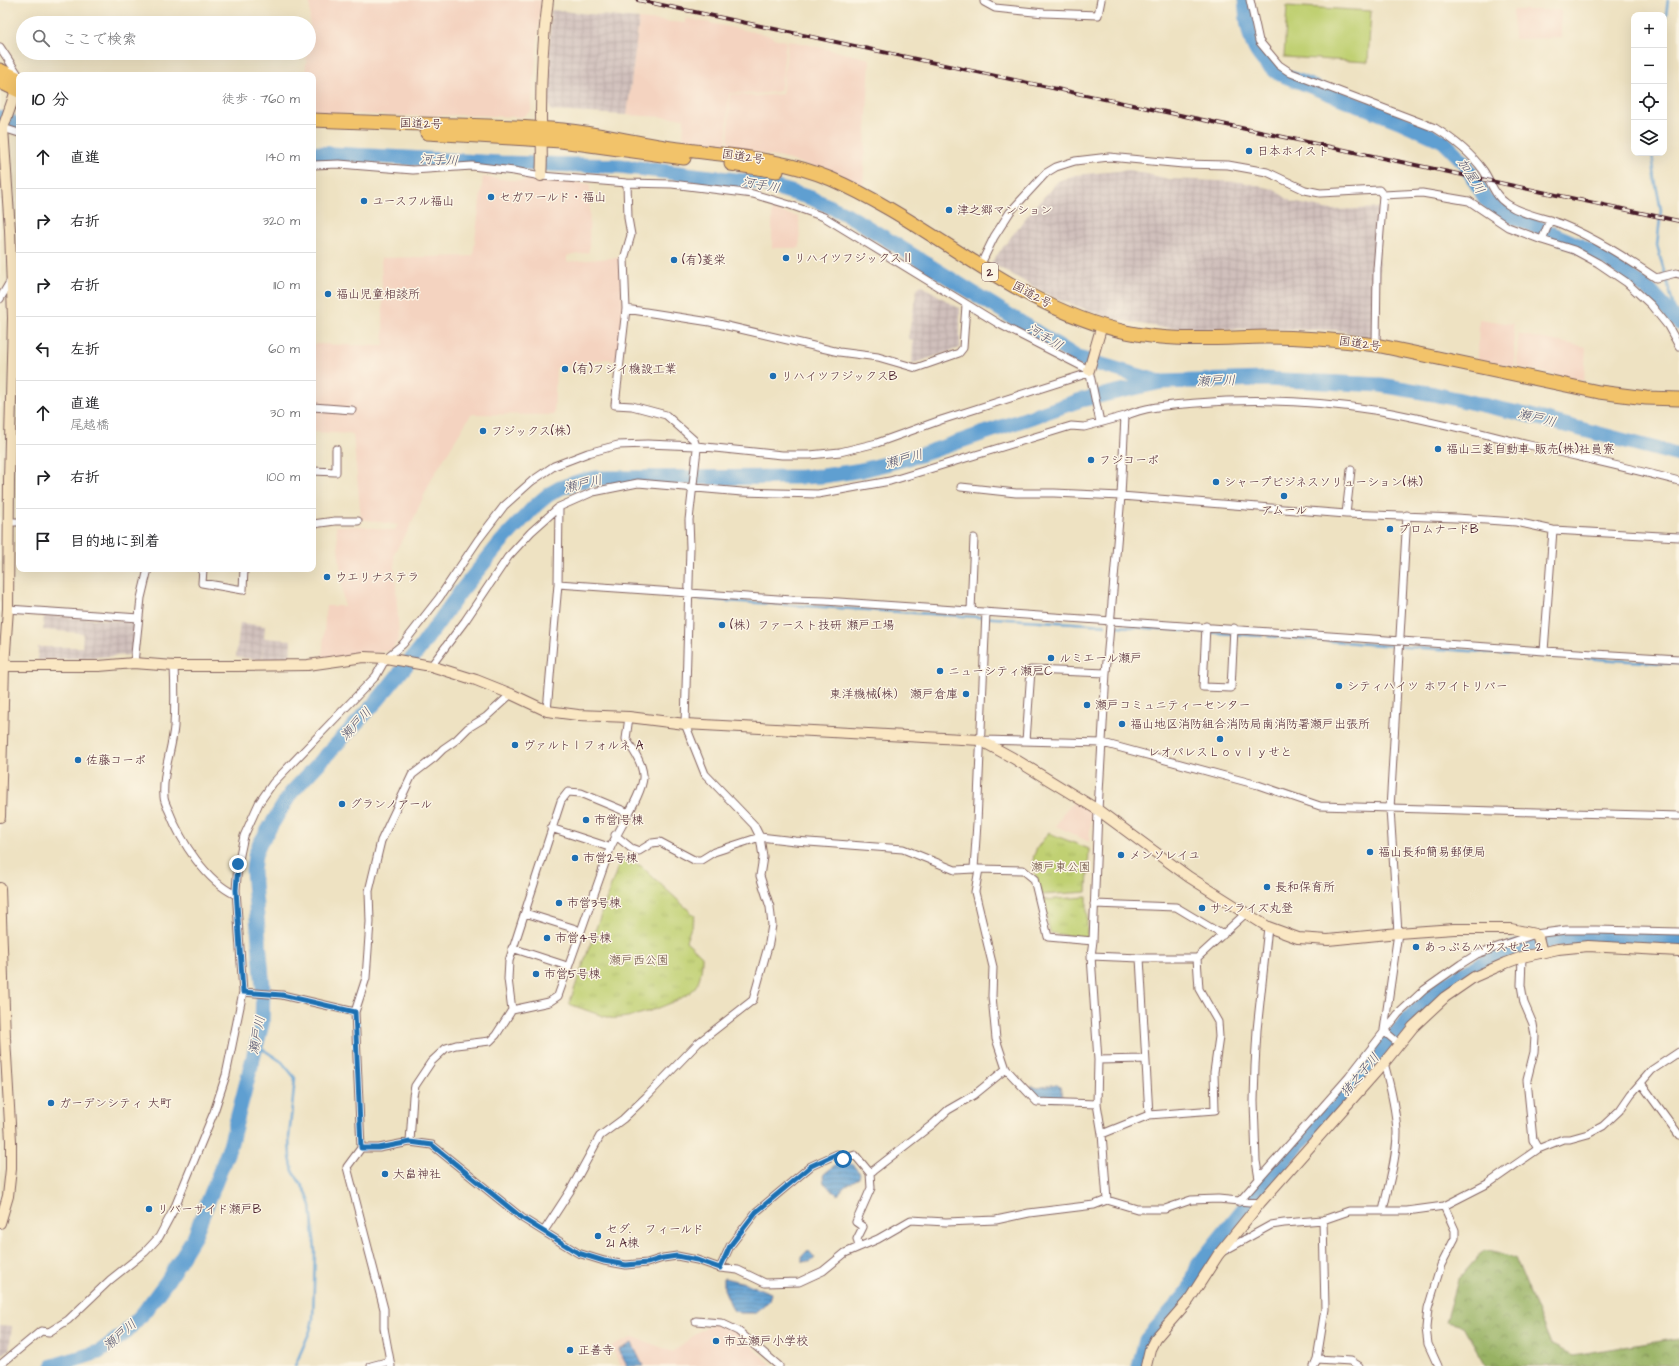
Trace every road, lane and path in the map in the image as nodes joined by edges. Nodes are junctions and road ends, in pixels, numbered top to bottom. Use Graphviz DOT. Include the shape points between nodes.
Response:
graph roads {
  1 [pos="548,0"];
  2 [pos="984,0"];
  3 [pos="1101,0"];
  4 [pos="1250,0"];
  5 [pos="0,47"];
  6 [pos="0,70"];
  7 [pos="16,80"];
  8 [pos="0,82"];
  9 [pos="16,82"];
  10 [pos="16,84"];
  11 [pos="16,90"];
  12 [pos="316,120"];
  13 [pos="2,128"];
  14 [pos="316,128"];
  15 [pos="16,132"];
  16 [pos="542,134"];
  17 [pos="316,165"];
  18 [pos="541,174"];
  19 [pos="627,183"];
  20 [pos="1384,195"];
  21 [pos="1550,222"];
  22 [pos="10,235"];
  23 [pos="1542,239"];
  24 [pos="980,266"];
  25 [pos="1677,273"];
  26 [pos="11,280"];
  27 [pos="0,299"];
  28 [pos="966,305"];
  29 [pos="626,309"];
  30 [pos="1101,329"];
  31 [pos="1376,345"];
  32 [pos="1679,346"];
  33 [pos="1089,372"];
  34 [pos="16,388"];
  35 [pos="1679,399"];
  36 [pos="316,407"];
  37 [pos="1679,408"];
  38 [pos="352,410"];
  39 [pos="1126,416"];
  40 [pos="1100,420"];
  41 [pos="696,448"];
  42 [pos="336,449"];
  43 [pos="1352,470"];
  44 [pos="316,471"];
  45 [pos="1679,481"];
  46 [pos="692,486"];
  47 [pos="961,487"];
  48 [pos="1121,496"];
  49 [pos="559,507"];
  50 [pos="1346,514"];
  51 [pos="1407,515"];
  52 [pos="358,521"];
  53 [pos="14,522"];
  54 [pos="316,524"];
  55 [pos="1553,530"];
  56 [pos="1679,537"];
  57 [pos="974,538"];
  58 [pos="147,572"];
  59 [pos="203,572"];
  60 [pos="244,572"];
  61 [pos="558,584"];
  62 [pos="688,592"];
  63 [pos="8,609"];
  64 [pos="971,611"];
  65 [pos="985,616"];
  66 [pos="139,618"];
  67 [pos="1111,620"];
  68 [pos="1206,630"];
  69 [pos="1234,632"];
  70 [pos="1399,644"];
  71 [pos="1544,651"];
  72 [pos="390,658"];
  73 [pos="1679,659"];
  74 [pos="134,663"];
  75 [pos="428,665"];
  76 [pos="174,666"];
  77 [pos="2,667"];
  78 [pos="1106,673"];
  79 [pos="511,694"];
  80 [pos="547,711"];
  81 [pos="629,717"];
  82 [pos="685,724"];
  83 [pos="980,740"];
  84 [pos="1026,741"];
  85 [pos="1103,743"];
  86 [pos="1390,809"];
  87 [pos="1098,810"];
  88 [pos="629,813"];
  89 [pos="1679,816"];
  90 [pos="0,817"];
  91 [pos="551,828"];
  92 [pos="615,835"];
  93 [pos="760,837"];
  94 [pos="606,846"];
  95 [pos="977,869"];
  96 [pos="0,888"];
  97 [pos="236,895"];
  98 [pos="1094,904"];
  99 [pos="525,913"];
  100 [pos="1245,914"];
  101 [pos="1268,927"];
  102 [pos="576,929"];
  103 [pos="1679,932"];
  104 [pos="1398,933"];
  105 [pos="1223,935"];
  106 [pos="1537,936"];
  107 [pos="1093,941"];
  108 [pos="512,948"];
  109 [pos="1541,951"];
  110 [pos="1679,951"];
  111 [pos="1091,956"];
  112 [pos="1522,957"];
  113 [pos="1140,958"];
  114 [pos="1197,958"];
  115 [pos="564,965"];
  116 [pos="245,992"];
  117 [pos="512,1010"];
  118 [pos="355,1012"];
  119 [pos="1385,1032"];
  120 [pos="1397,1042"];
  121 [pos="1679,1052"];
  122 [pos="1145,1059"];
  123 [pos="1098,1060"];
  124 [pos="1384,1063"];
  125 [pos="1006,1069"];
  126 [pos="1640,1083"];
  127 [pos="1097,1104"];
  128 [pos="1149,1115"];
  129 [pos="1102,1134"];
  130 [pos="1679,1135"];
  131 [pos="410,1142"];
  132 [pos="361,1148"];
  133 [pos="1538,1149"];
  134 [pos="870,1173"];
  135 [pos="1259,1179"];
  136 [pos="1108,1200"];
  137 [pos="1241,1202"];
  138 [pos="1258,1203"];
  139 [pos="1444,1206"];
  140 [pos="1383,1211"];
  141 [pos="1323,1220"];
  142 [pos="0,1223"];
  143 [pos="544,1231"];
  144 [pos="859,1247"];
  145 [pos="1218,1255"];
  146 [pos="720,1268"];
  147 [pos="696,1321"];
  148 [pos="391,1363"];
  149 [pos="1316,1363"];
  150 [pos="0,1365"];
  151 [pos="371,1366"];
  152 [pos="779,1366"];
  153 [pos="1146,1366"];
  154 [pos="1359,1366"];
  155 [pos="1438,1366"];
  1 -- 16 [label="street"];
  2 -- 3 [label="street" via="995,8 1098,15"];
  4 -- 21 [label="street" via="1259,42 1279,65 1291,73 1435,128 1453,138 1483,170 1498,197 1506,204"];
  5 -- 7 [label="street"];
  6 -- 9 [label="highway"];
  8 -- 10 [label="highway"];
  11 -- 13 [label="street"];
  12 -- 16 [label="highway, 国道2号 / 2"];
  13 -- 15 [label="street"];
  13 -- 22 [label="street"];
  14 -- 16 [label="highway, 国道2号 / 2"];
  16 -- 18 [label="street"];
  16 -- 24 [label="highway, 国道2号 / 2" via="605,135 676,148 754,157 798,167 830,178 858,192"];
  16 -- 30 [label="highway, 国道2号 / 2" via="633,152 774,170 812,181 876,211 977,275 1032,306 1059,319"];
  17 -- 18 [label="street" via="339,164 413,170 472,166"];
  18 -- 19 [label="street"];
  19 -- 28 [label="street" via="672,184 753,194 824,217"];
  19 -- 29 [label="street" via="631,235 624,258"];
  20 -- 23 [label="street" via="1422,194 1470,201 1508,227"];
  20 -- 24 [label="street" via="1379,190 1320,193 1305,190 1267,172 1228,165 1183,164 1110,157 1075,161 1056,166 1046,173 1010,212"];
  20 -- 31 [label="street" via="1376,269"];
  21 -- 23 [label="street"];
  21 -- 25 [label="street" via="1592,239 1656,278"];
  22 -- 26 [label="street"];
  23 -- 32 [label="street" via="1574,250 1626,282 1668,326"];
  24 -- 30 [label="highway, 国道2号 / 2" via="1036,299"];
  26 -- 27 [label="street"];
  26 -- 34 [label="street"];
  28 -- 29 [label="street" via="963,348 959,352 916,368 878,357 839,352 710,322"];
  28 -- 33 [label="street"];
  29 -- 41 [label="street" via="615,405 632,406 666,415 694,440"];
  30 -- 31 [label="highway, 国道2号 / 2" via="1163,337 1293,338"];
  30 -- 33 [label="street"];
  30 -- 37 [label="highway, 国道2号 / 2" via="1128,341 1160,345 1201,348 1275,346 1382,354 1599,402"];
  31 -- 35 [label="highway, 国道2号 / 2" via="1599,392"];
  33 -- 40 [label="street"];
  33 -- 41 [label="street" via="877,443 840,452 782,455"];
  34 -- 53 [label="street"];
  36 -- 38 [label="street"];
  39 -- 40 [label="street"];
  39 -- 45 [label="street" via="1134,412 1224,401 1347,406 1466,429"];
  39 -- 48 [label="street"];
  40 -- 46 [label="street" via="1084,427 1071,426 890,481 818,494 742,492"];
  41 -- 46 [label="street"];
  41 -- 72 [label="street" via="647,444 618,445 554,466 532,481 504,506 439,598"];
  42 -- 44 [label="street" via="336,472"];
  43 -- 50 [label="street"];
  46 -- 49 [label="street" via="638,483 593,492"];
  46 -- 62 [label="street"];
  47 -- 48 [label="street" via="1016,493"];
  48 -- 50 [label="street"];
  48 -- 67 [label="street"];
  49 -- 61 [label="street"];
  49 -- 75 [label="street" via="531,532 508,558 465,621"];
  50 -- 51 [label="street"];
  51 -- 55 [label="street" via="1516,522"];
  51 -- 70 [label="street"];
  52 -- 54 [label="street"];
  53 -- 63 [label="street"];
  55 -- 56 [label="street"];
  55 -- 71 [label="street"];
  57 -- 64 [label="street"];
  58 -- 66 [label="street"];
  59 -- 60 [label="street" via="202,583 244,590"];
  61 -- 62 [label="street"];
  61 -- 80 [label="street"];
  62 -- 64 [label="street"];
  62 -- 82 [label="street"];
  63 -- 66 [label="street"];
  63 -- 77 [label="street"];
  64 -- 65 [label="street"];
  65 -- 67 [label="street"];
  65 -- 83 [label="street"];
  66 -- 74 [label="street"];
  67 -- 68 [label="street"];
  67 -- 78 [label="street"];
  68 -- 69 [label="street"];
  68 -- 69 [label="street" via="1203,686 1231,688"];
  69 -- 70 [label="street"];
  70 -- 71 [label="street"];
  70 -- 86 [label="street"];
  71 -- 73 [label="street"];
  72 -- 75 [label="street"];
  72 -- 76 [label="street" via="364,657 308,665"];
  72 -- 97 [label="street" via="376,676 273,783 259,803 244,836 238,864"];
  74 -- 76 [label="street"];
  74 -- 77 [label="street"];
  75 -- 79 [label="street"];
  76 -- 97 [label="street" via="174,728 167,760 164,798 186,846 225,890"];
  77 -- 90 [label="street"];
  78 -- 84 [label="street" via="1031,670"];
  78 -- 85 [label="street"];
  79 -- 80 [label="street"];
  79 -- 118 [label="street" via="412,775 381,841 369,891 370,922 366,978"];
  80 -- 81 [label="street"];
  81 -- 82 [label="street"];
  81 -- 88 [label="street" via="626,739 635,752 644,777"];
  82 -- 83 [label="street"];
  82 -- 93 [label="street" via="705,774 754,825"];
  83 -- 84 [label="street"];
  83 -- 87 [label="street"];
  83 -- 95 [label="street"];
  84 -- 85 [label="street"];
  85 -- 86 [label="street" via="1258,785 1320,806"];
  85 -- 87 [label="street"];
  86 -- 89 [label="street"];
  86 -- 104 [label="street"];
  87 -- 98 [label="street"];
  87 -- 100 [label="street" via="1189,877"];
  88 -- 91 [label="street" via="581,793 568,792 561,801"];
  88 -- 92 [label="street"];
  91 -- 94 [label="street"];
  91 -- 99 [label="street"];
  92 -- 93 [label="street" via="631,848 640,851 652,843 660,842 694,860 701,860 714,852"];
  92 -- 117 [label="street" via="558,996 550,1002"];
  93 -- 95 [label="street" via="903,849 955,870"];
  93 -- 143 [label="street" via="763,857 760,876 770,907 772,925 753,1000 698,1043 642,1101 600,1136 570,1191"];
  95 -- 107 [label="street" via="1023,870 1034,879 1048,937"];
  95 -- 125 [label="street" via="975,892 993,967 992,996 996,1039"];
  96 -- 142 [label="street" via="11,1169 8,1196"];
  97 -- 116 [label="street"];
  98 -- 105 [label="street" via="1176,907"];
  98 -- 107 [label="street"];
  99 -- 102 [label="street"];
  99 -- 108 [label="street"];
  100 -- 101 [label="street"];
  100 -- 105 [label="street"];
  101 -- 104 [label="street" via="1298,938 1328,940"];
  101 -- 135 [label="street" via="1255,1066 1255,1146"];
  103 -- 106 [label="street" via="1566,930"];
  104 -- 106 [label="street" via="1488,928 1511,929"];
  104 -- 119 [label="street"];
  105 -- 114 [label="street"];
  106 -- 109 [label="street"];
  106 -- 119 [label="street" via="1477,954 1461,964 1439,978 1408,1004"];
  107 -- 111 [label="street"];
  108 -- 115 [label="street"];
  108 -- 117 [label="street" via="508,979"];
  109 -- 110 [label="street" via="1588,946"];
  109 -- 112 [label="street"];
  111 -- 113 [label="street"];
  111 -- 123 [label="street"];
  112 -- 120 [label="street" via="1491,969 1459,987 1429,1010"];
  112 -- 133 [label="street" via="1521,985 1535,1036 1527,1080 1533,1140"];
  113 -- 114 [label="street"];
  113 -- 122 [label="street"];
  114 -- 128 [label="street" via="1199,989 1218,1022 1219,1036 1214,1072 1215,1110"];
  116 -- 118 [label="street" via="279,994"];
  116 -- 150 [label="street" via="226,1075 214,1112 174,1209 159,1236 145,1252 110,1280 68,1320 49,1332 41,1331"];
  117 -- 131 [label="street" via="490,1041 446,1048 431,1062 415,1086"];
  118 -- 132 [label="street"];
  119 -- 120 [label="street"];
  119 -- 135 [label="street"];
  120 -- 124 [label="street"];
  121 -- 126 [label="street" via="1652,1070"];
  122 -- 123 [label="street"];
  122 -- 128 [label="street"];
  123 -- 127 [label="street"];
  124 -- 138 [label="street"];
  124 -- 140 [label="street" via="1393,1098 1397,1133"];
  125 -- 127 [label="street" via="1037,1102"];
  125 -- 134 [label="street" via="974,1095 948,1110"];
  126 -- 130 [label="street"];
  126 -- 133 [label="street" via="1620,1110 1603,1126 1588,1134 1563,1139"];
  127 -- 129 [label="street"];
  128 -- 129 [label="street"];
  129 -- 136 [label="street"];
  131 -- 132 [label="street" via="379,1148"];
  131 -- 143 [label="street" via="432,1145 522,1218"];
  132 -- 148 [label="street" via="347,1168 384,1309 384,1328"];
  133 -- 139 [label="street" via="1489,1183"];
  134 -- 144 [label="street" via="871,1188 856,1222 863,1227 857,1239"];
  134 -- 146 [label="street" via="855,1155 843,1159 837,1154 811,1166 756,1212 730,1246"];
  135 -- 137 [label="street"];
  136 -- 137 [label="street" via="1137,1209 1165,1210 1192,1200 1218,1199"];
  136 -- 144 [label="street" via="1094,1205 996,1220 911,1220"];
  137 -- 138 [label="street"];
  138 -- 145 [label="street"];
  139 -- 140 [label="street"];
  139 -- 155 [label="street" via="1455,1230 1454,1238 1441,1265 1428,1308 1426,1328 1428,1344"];
  140 -- 141 [label="street" via="1349,1211"];
  141 -- 145 [label="street" via="1271,1225"];
  141 -- 149 [label="street" via="1325,1309"];
  143 -- 146 [label="street" via="578,1253 604,1261 626,1265 677,1256"];
  144 -- 146 [label="street" via="845,1253 823,1271 799,1282 765,1283 738,1270"];
  145 -- 153 [label="street" via="1189,1300 1155,1338"];
  147 -- 152 [label="street" via="721,1324 738,1331"];
  148 -- 151 [label="street"];
  149 -- 154 [label="street" via="1351,1361"];
}
